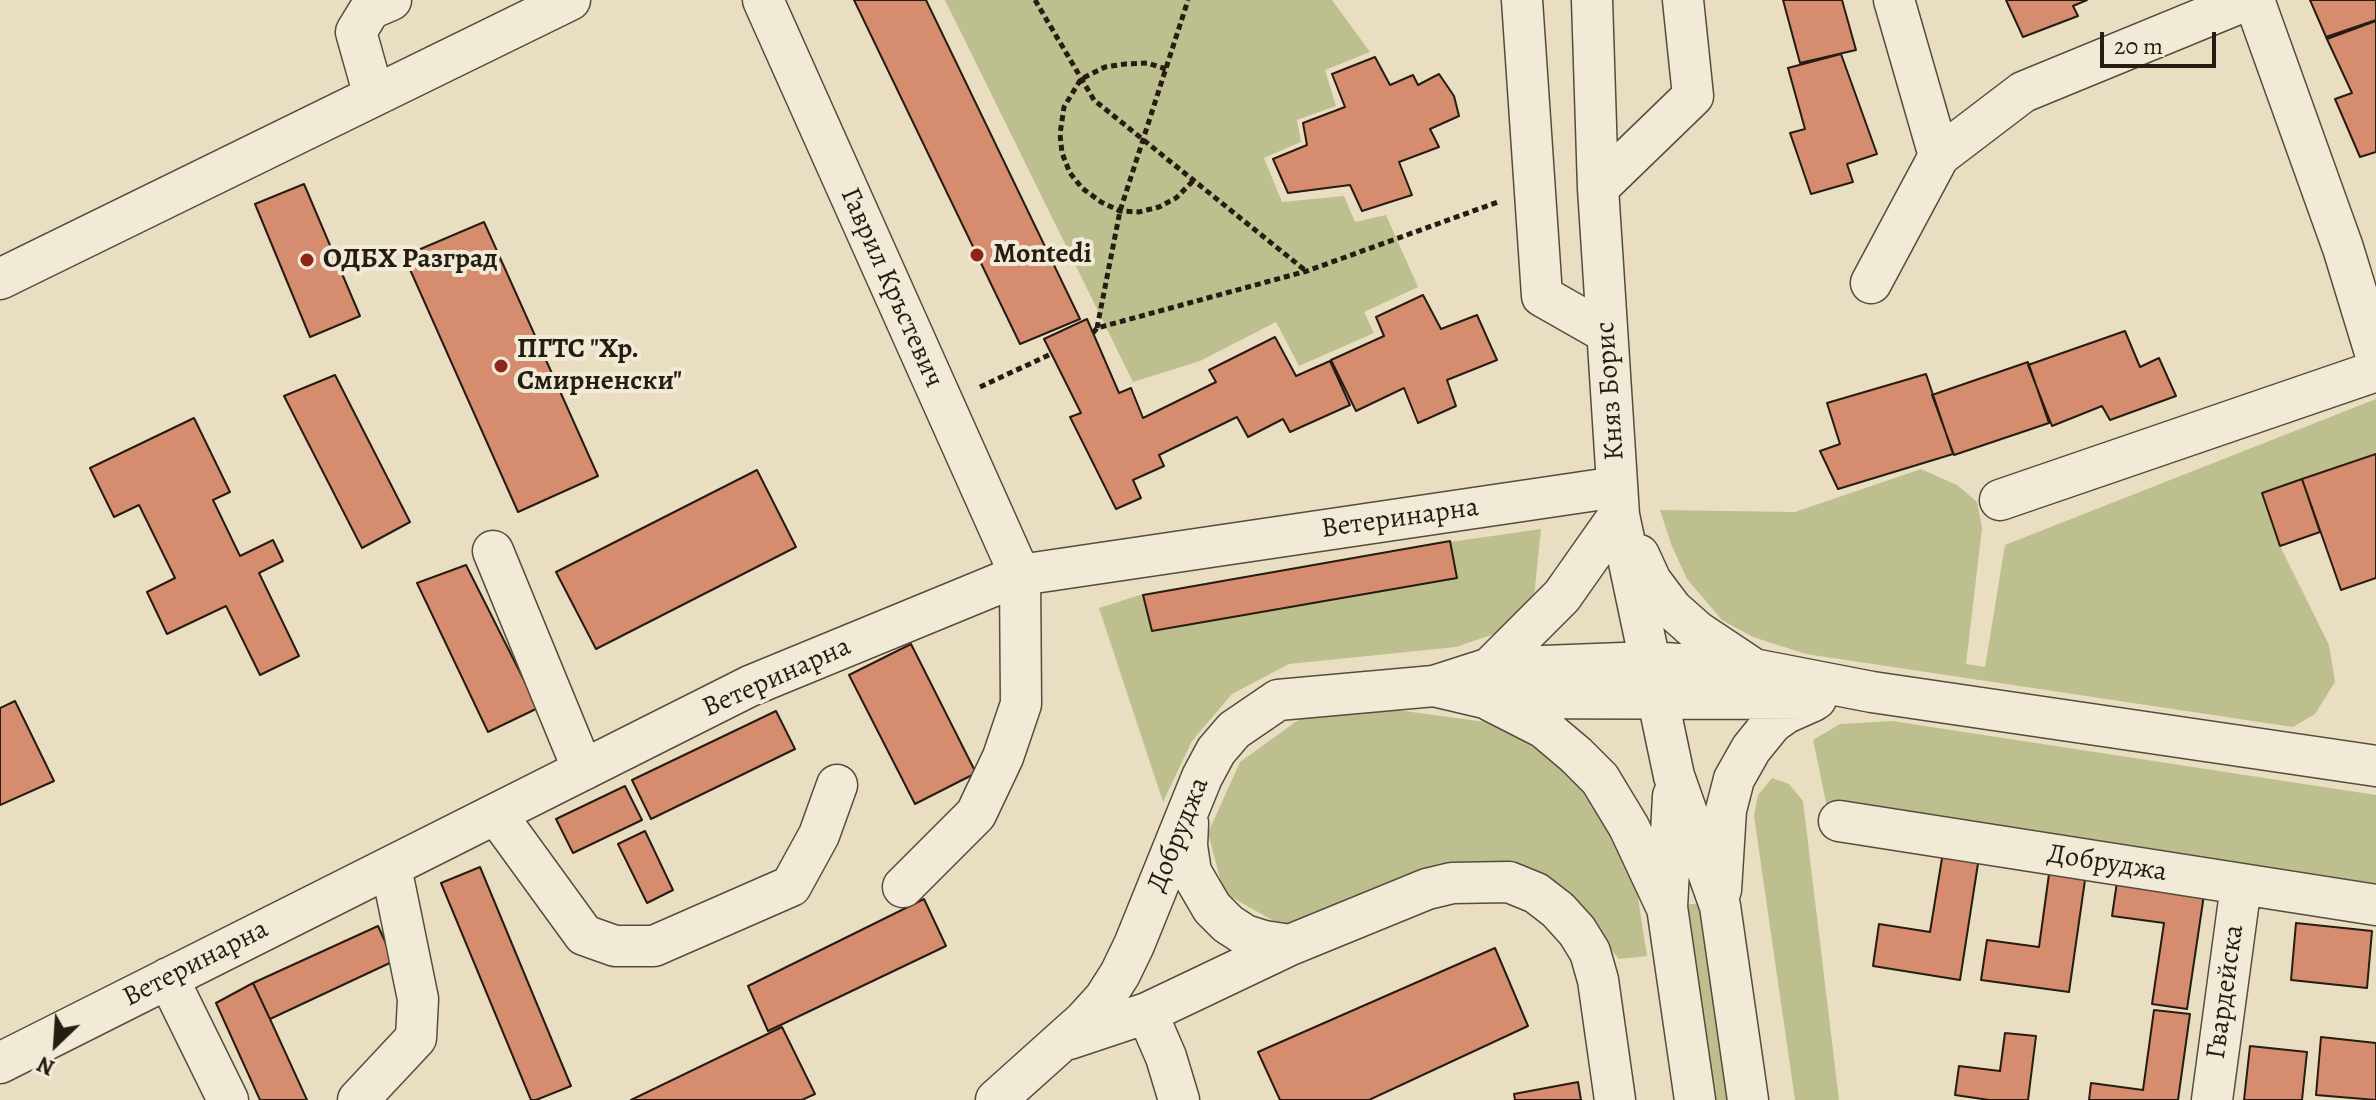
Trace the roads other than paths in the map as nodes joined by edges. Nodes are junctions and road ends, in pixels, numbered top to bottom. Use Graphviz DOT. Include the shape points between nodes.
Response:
graph roads {
  1 [pos="391,0"];
  2 [pos="570,0"];
  3 [pos="763,0"];
  4 [pos="1522,0"];
  5 [pos="1592,0"];
  6 [pos="1683,0"];
  7 [pos="1894,0"];
  8 [pos="2247,0"];
  9 [pos="2254,0"];
  10 [pos="374,96"];
  11 [pos="1939,156"];
  12 [pos="1598,188"];
  13 [pos="2360,241"];
  14 [pos="4,269"];
  15 [pos="1871,283"];
  16 [pos="1607,333"];
  17 [pos="2376,356"];
  18 [pos="2376,371"];
  19 [pos="2000,500"];
  20 [pos="1618,501"];
  21 [pos="493,551"];
  22 [pos="1020,575"];
  23 [pos="1753,669"];
  24 [pos="1653,680"];
  25 [pos="1488,683"];
  26 [pos="1872,692"];
  27 [pos="1817,699"];
  28 [pos="2376,766"];
  29 [pos="583,770"];
  30 [pos="1674,776"];
  31 [pos="837,785"];
  32 [pos="1188,812"];
  33 [pos="496,814"];
  34 [pos="1839,821"];
  35 [pos="391,867"];
  36 [pos="2241,885"];
  37 [pos="903,887"];
  38 [pos="2376,905"];
  39 [pos="1720,906"];
  40 [pos="1667,907"];
  41 [pos="1290,945"];
  42 [pos="168,978"];
  43 [pos="1147,1013"];
  44 [pos="1063,1042"];
  45 [pos="0,1063"];
  46 [pos="228,1100"];
  47 [pos="358,1100"];
  48 [pos="996,1100"];
  49 [pos="1179,1100"];
  50 [pos="1615,1100"];
  51 [pos="1695,1100"];
  52 [pos="1748,1100"];
  53 [pos="2212,1100"];
  1 -- 10 [label="street" via="370,9 356,32"];
  2 -- 10 [label="street"];
  3 -- 22 [label="street, Гаврил Кръстевич"];
  4 -- 16 [label="street" via="1542,296"];
  5 -- 12 [label="street, Княз Борис"];
  6 -- 12 [label="street" via="1693,96"];
  7 -- 11 [label="street"];
  8 -- 11 [label="street" via="2023,92"];
  9 -- 13 [label="street"];
  10 -- 14 [label="street"];
  11 -- 15 [label="street"];
  12 -- 16 [label="street, Княз Борис"];
  13 -- 17 [label="street"];
  16 -- 20 [label="street, Княз Борис"];
  18 -- 19 [label="street"];
  20 -- 22 [label="street, Ветеринарна"];
  20 -- 23 [label="street" via="1651,581 1672,609"];
  20 -- 24 [label="street, Княз Борис"];
  20 -- 25 [label="street" via="1562,596"];
  21 -- 29 [label="street"];
  22 -- 29 [label="street, Ветеринарна" via="750,686"];
  22 -- 37 [label="street" via="1021,704 1003,757 976,814"];
  23 -- 24 [label="street"];
  23 -- 26 [label="street"];
  24 -- 25 [label="street"];
  24 -- 27 [label="street"];
  24 -- 30 [label="street, Княз Борис"];
  25 -- 32 [label="street, Добруджа" via="1278,700 1234,730 1216,751"];
  25 -- 40 [label="street" via="1600,779"];
  26 -- 27 [label="street"];
  26 -- 28 [label="street"];
  27 -- 39 [label="street" via="1772,723 1734,779 1726,810"];
  29 -- 33 [label="street, Ветеринарна"];
  30 -- 39 [label="street, Княз Борис"];
  30 -- 40 [label="street, Княз Борис"];
  31 -- 33 [label="street" via="819,835 791,886 654,946 615,946 584,935"];
  32 -- 41 [label="street" via="1191,872 1212,908 1245,935"];
  32 -- 44 [label="street, Добруджа" via="1120,974"];
  33 -- 35 [label="street, Ветеринарна"];
  34 -- 36 [label="street, Добруджа"];
  35 -- 42 [label="street, Ветеринарна"];
  35 -- 47 [label="street" via="418,999 416,1038"];
  36 -- 38 [label="street, Добруджа"];
  36 -- 53 [label="street, Гвардейска"];
  39 -- 52 [label="street, Княз Борис"];
  40 -- 51 [label="street, Княз Борис"];
  41 -- 43 [label="street"];
  41 -- 50 [label="street" via="1452,883 1509,882 1536,893 1558,910 1590,952"];
  42 -- 45 [label="street, Ветеринарна"];
  42 -- 46 [label="street"];
  43 -- 44 [label="street"];
  43 -- 49 [label="street"];
  44 -- 48 [label="street, Добруджа"];
}
